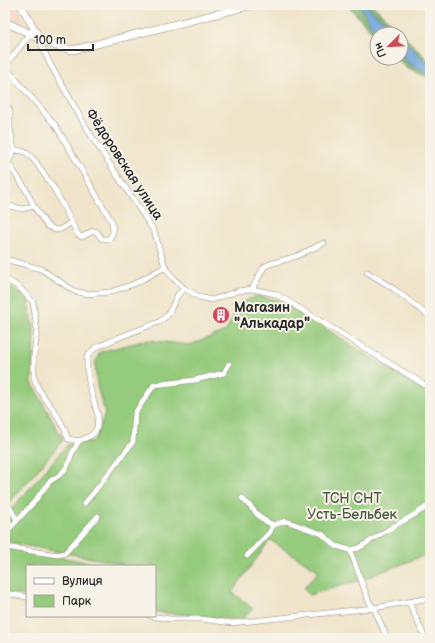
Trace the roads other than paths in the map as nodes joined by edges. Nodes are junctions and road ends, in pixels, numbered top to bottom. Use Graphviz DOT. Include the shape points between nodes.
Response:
graph roads {
  1 [pos="21,5"];
  2 [pos="252,5"];
  3 [pos="5,22"];
  4 [pos="31,34"];
  5 [pos="39,40"];
  6 [pos="5,67"];
  7 [pos="5,101"];
  8 [pos="14,150"];
  9 [pos="6,163"];
  10 [pos="5,205"];
  11 [pos="34,206"];
  12 [pos="72,222"];
  13 [pos="324,244"];
  14 [pos="5,259"];
  15 [pos="165,267"];
  16 [pos="367,272"];
  17 [pos="5,279"];
  18 [pos="184,288"];
  19 [pos="252,288"];
  20 [pos="430,317"];
  21 [pos="229,364"];
  22 [pos="430,388"];
  23 [pos="79,441"];
  24 [pos="242,498"];
  25 [pos="5,499"];
  26 [pos="84,504"];
  27 [pos="430,505"];
  28 [pos="98,516"];
  29 [pos="17,520"];
  30 [pos="273,524"];
  31 [pos="5,531"];
  32 [pos="5,547"];
  33 [pos="350,550"];
  34 [pos="247,556"];
  35 [pos="5,593"];
  36 [pos="26,597"];
  37 [pos="430,598"];
  38 [pos="409,602"];
  39 [pos="374,608"];
  40 [pos="156,617"];
  41 [pos="386,638"];
  42 [pos="425,638"];
  1 -- 5 [label="main road"];
  2 -- 5 [label="main road" via="74,50"];
  3 -- 4 [label="main road"];
  4 -- 5 [label="main road"];
  4 -- 6 [label="street"];
  5 -- 15 [label="street, Фёдоровская улица" via="92,137 154,231"];
  6 -- 12 [label="street" via="56,126 112,222 113,233 109,238 102,239 96,231 78,235"];
  7 -- 8 [label="street" via="10,112"];
  8 -- 9 [label="street"];
  8 -- 12 [label="street" via="27,153 35,161 55,190"];
  9 -- 11 [label="street" via="25,188"];
  10 -- 11 [label="street" via="22,209"];
  11 -- 12 [label="street" via="47,226 56,230"];
  13 -- 19 [label="street" via="264,267"];
  14 -- 15 [label="street" via="41,270 74,291 87,294 110,292 134,284"];
  15 -- 18 [label="street, Фёдоровская улица"];
  16 -- 20 [label="street"];
  17 -- 23 [label="street" via="19,287 33,302 37,331 34,378 39,390 57,415 68,439"];
  18 -- 19 [label="street, Фёдоровская улица" via="199,297 212,300"];
  18 -- 23 [label="street" via="168,315 159,322 95,348 87,357 90,388 98,416 97,427 90,436"];
  19 -- 22 [label="street, Фёдоровская улица" via="276,294"];
  21 -- 26 [label="street" via="224,373 196,380 154,385 135,414 133,442"];
  23 -- 29 [label="street" via="61,474 49,482"];
  24 -- 30 [label="street" via="262,519"];
  25 -- 29 [label="street"];
  27 -- 33 [label="street" via="359,548"];
  28 -- 32 [label="street" via="65,553 58,555"];
  29 -- 31 [label="street"];
  30 -- 33 [label="street" via="286,521 322,534 336,546"];
  30 -- 34 [label="street" via="270,532"];
  33 -- 39 [label="street" via="369,602"];
  35 -- 36 [label="street"];
  37 -- 38 [label="street"];
  38 -- 39 [label="street"];
  38 -- 42 [label="street"];
  39 -- 40 [label="street" via="232,623"];
  39 -- 41 [label="street"];
}
